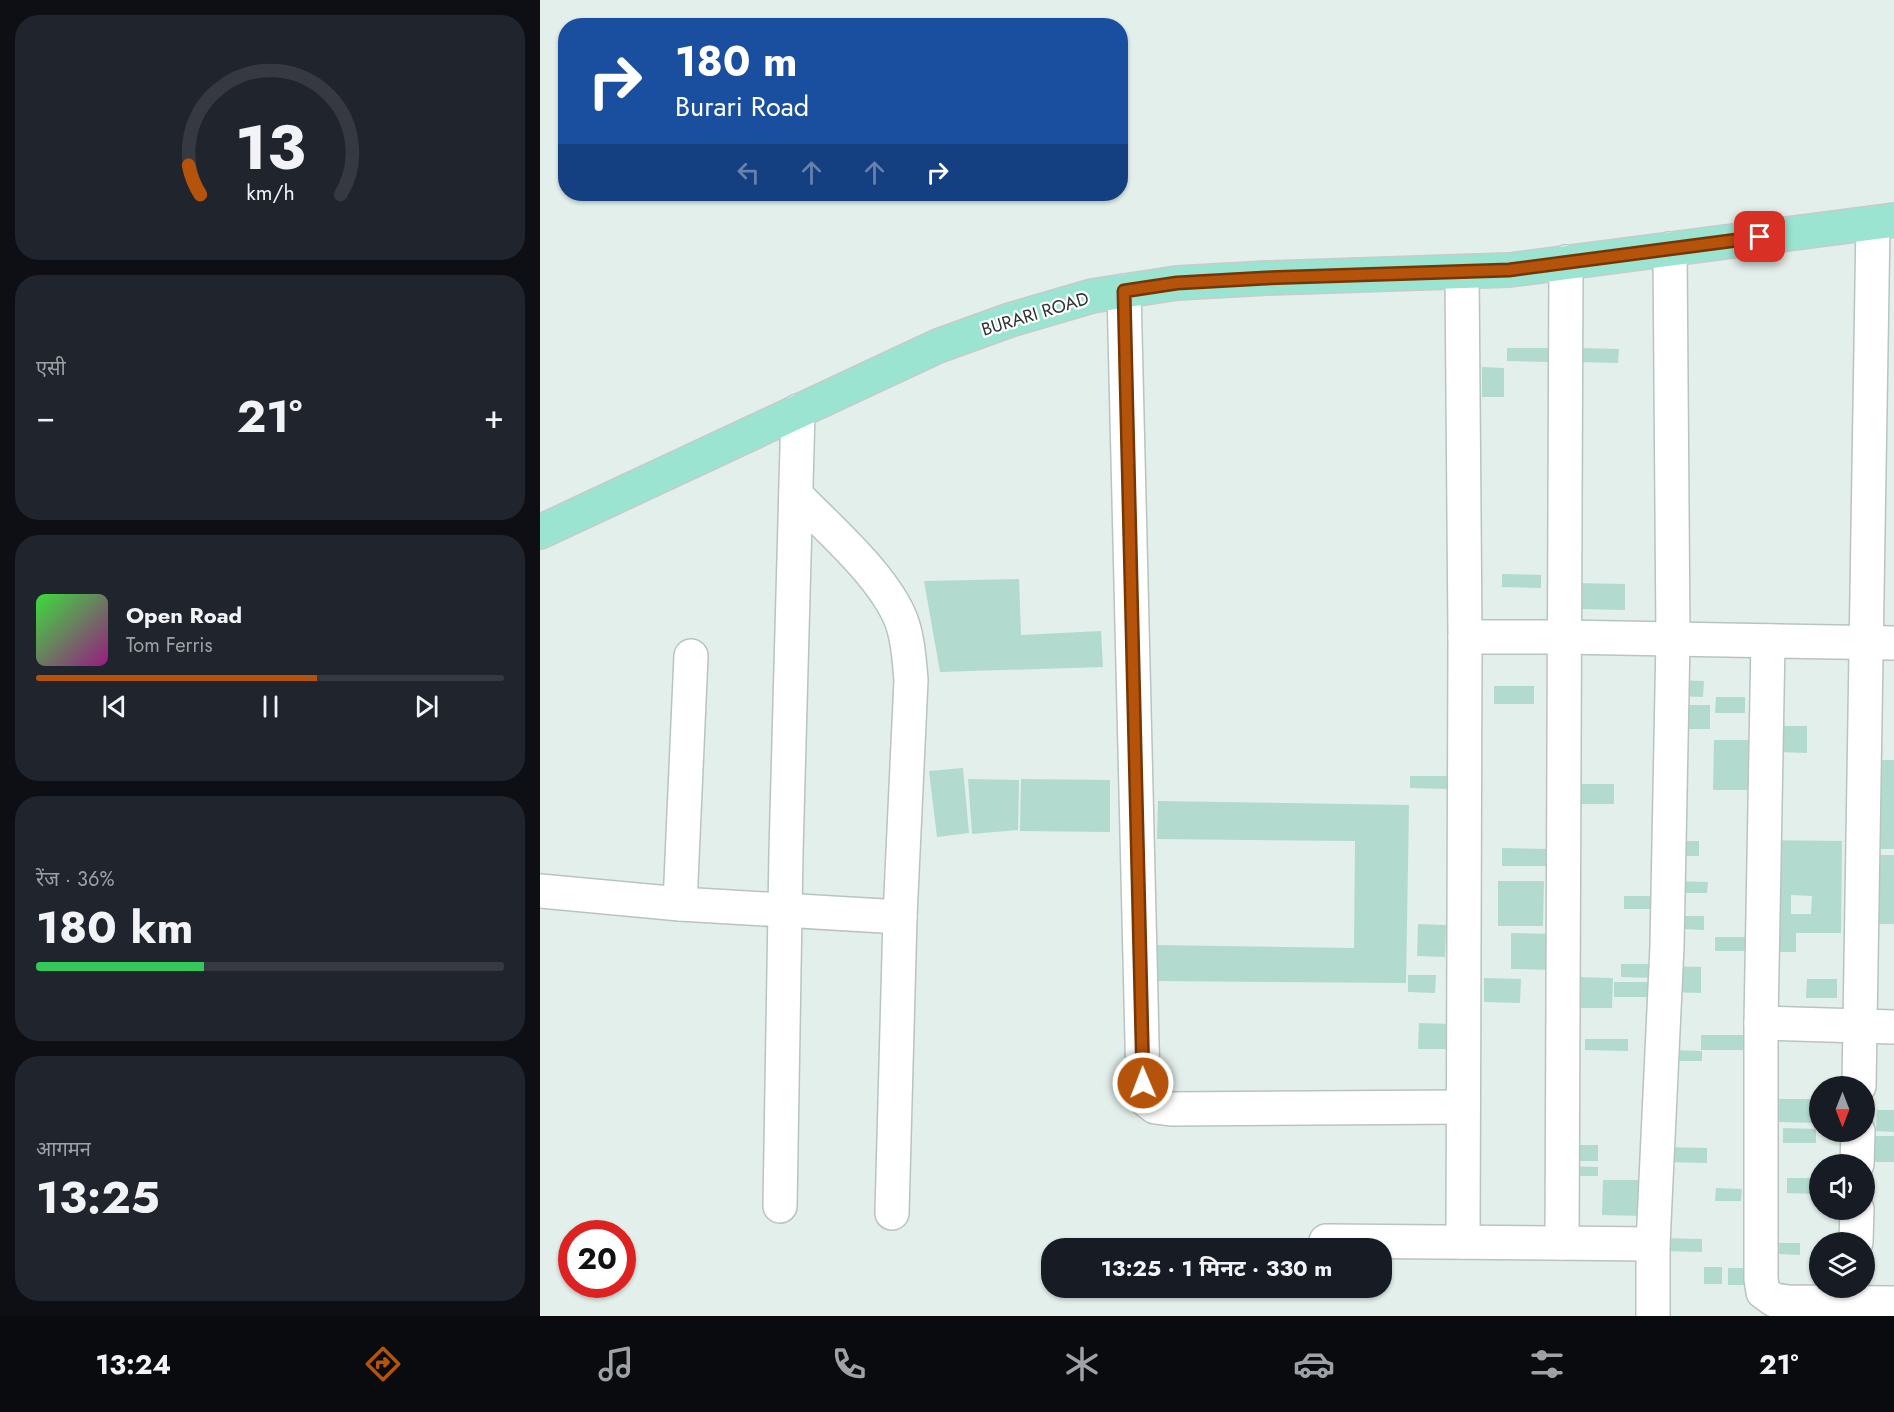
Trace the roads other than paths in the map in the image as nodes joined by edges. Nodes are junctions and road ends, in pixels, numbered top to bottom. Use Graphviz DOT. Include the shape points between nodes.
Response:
graph roads {
  1 [pos="1883,222"];
  2 [pos="1670,249"];
  3 [pos="1566,262"];
  4 [pos="1462,272"];
  5 [pos="1124,291"];
  6 [pos="798,411"];
  7 [pos="796,495"];
  8 [pos="540,532"];
  9 [pos="1465,637"];
  10 [pos="1564,637"];
  11 [pos="1672,639"];
  12 [pos="1768,641"];
  13 [pos="1880,644"];
  14 [pos="691,657"];
  15 [pos="540,891"];
  16 [pos="680,904"];
  17 [pos="786,912"];
  18 [pos="900,917"];
  19 [pos="1761,1023"];
  20 [pos="1860,1026"];
  21 [pos="1894,1028"];
  22 [pos="1859,1076"];
  23 [pos="1463,1107"];
  24 [pos="780,1206"];
  25 [pos="892,1213"];
  26 [pos="1392,1241"];
  27 [pos="1463,1242"];
  28 [pos="1562,1243"];
  29 [pos="1653,1244"];
  30 [pos="1827,1298"];
  31 [pos="1870,1298"];
  32 [pos="1894,1303"];
  33 [pos="1653,1316"];
  1 -- 2 [label="main road, BURARI ROAD"];
  1 -- 13 [label="street"];
  2 -- 3 [label="main road, BURARI ROAD"];
  2 -- 11 [label="street"];
  3 -- 4 [label="main road, BURARI ROAD"];
  3 -- 10 [label="street"];
  4 -- 5 [label="main road, BURARI ROAD" via="1177,283"];
  4 -- 9 [label="street"];
  5 -- 6 [label="main road, BURARI ROAD" via="1092,296 1010,320 938,346"];
  5 -- 23 [label="street" via="1145,1099 1155,1107 1171,1108"];
  6 -- 7 [label="street"];
  6 -- 8 [label="main road, BURARI ROAD"];
  7 -- 17 [label="street"];
  7 -- 18 [label="street" via="876,580 900,617 907,644 911,680"];
  9 -- 10 [label="street"];
  9 -- 23 [label="street"];
  10 -- 11 [label="street"];
  10 -- 28 [label="street"];
  11 -- 12 [label="street"];
  11 -- 29 [label="street" via="1667,946"];
  12 -- 13 [label="street"];
  12 -- 19 [label="street"];
  13 -- 20 [label="street"];
  14 -- 16 [label="street"];
  15 -- 16 [label="street"];
  16 -- 17 [label="street"];
  17 -- 18 [label="street"];
  17 -- 24 [label="street"];
  18 -- 25 [label="street"];
  19 -- 20 [label="street"];
  19 -- 30 [label="street" via="1763,1292 1774,1300 1789,1302"];
  20 -- 21 [label="street"];
  20 -- 22 [label="street"];
  23 -- 27 [label="street"];
  26 -- 27 [label="street"];
  27 -- 28 [label="street"];
  28 -- 29 [label="street"];
  29 -- 33 [label="street"];
  31 -- 32 [label="street"];
}
